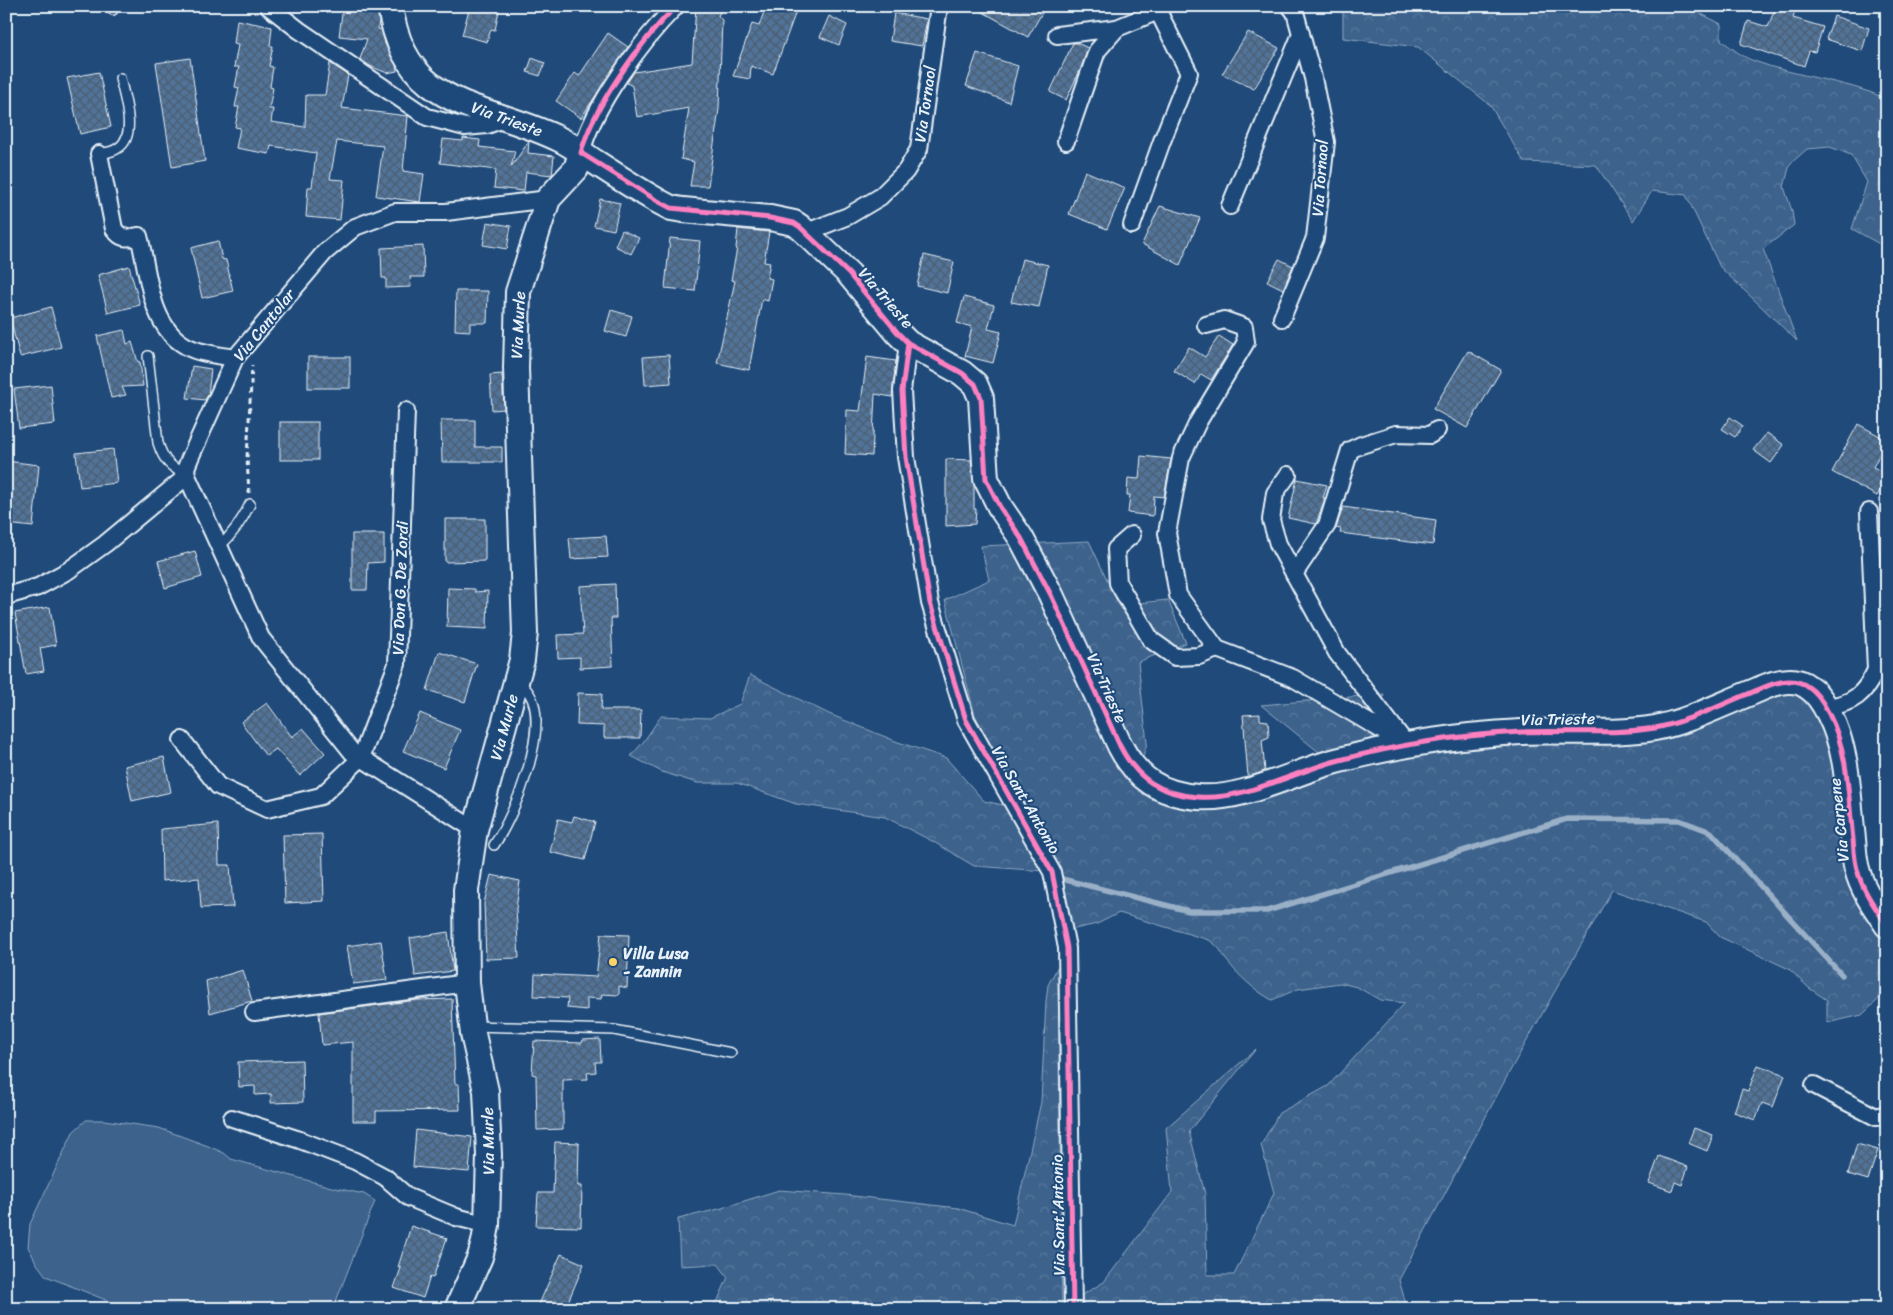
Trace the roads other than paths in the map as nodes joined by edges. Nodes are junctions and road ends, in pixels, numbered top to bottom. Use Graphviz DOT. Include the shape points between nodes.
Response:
graph roads {
  1 [pos="268,6"];
  2 [pos="390,6"];
  3 [pos="676,6"];
  4 [pos="939,6"];
  5 [pos="1290,6"];
  6 [pos="1160,9"];
  7 [pos="1117,28"];
  8 [pos="1300,34"];
  9 [pos="1057,35"];
  10 [pos="120,78"];
  11 [pos="506,118"];
  12 [pos="1066,141"];
  13 [pos="581,153"];
  14 [pos="99,154"];
  15 [pos="548,199"];
  16 [pos="1230,206"];
  17 [pos="1132,225"];
  18 [pos="807,232"];
  19 [pos="1282,318"];
  20 [pos="1206,325"];
  21 [pos="908,343"];
  22 [pos="148,356"];
  23 [pos="235,358"];
  24 [pos="406,411"];
  25 [pos="1437,430"];
  26 [pos="1288,475"];
  27 [pos="187,476"];
  28 [pos="250,504"];
  29 [pos="1869,512"];
  30 [pos="1132,535"];
  31 [pos="219,547"];
  32 [pos="1294,574"];
  33 [pos="6,596"];
  34 [pos="1217,649"];
  35 [pos="517,679"];
  36 [pos="1826,707"];
  37 [pos="182,740"];
  38 [pos="1407,745"];
  39 [pos="361,758"];
  40 [pos="475,830"];
  41 [pos="494,845"];
  42 [pos="1887,925"];
  43 [pos="467,983"];
  44 [pos="254,1012"];
  45 [pos="471,1026"];
  46 [pos="731,1053"];
  47 [pos="1814,1085"];
  48 [pos="1887,1114"];
  49 [pos="232,1118"];
  50 [pos="487,1225"];
  51 [pos="458,1309"];
  52 [pos="1073,1309"];
  1 -- 11 [label="street" via="427,117 465,127 488,125"];
  2 -- 11 [label="street, Via Trieste" via="399,44 426,82 456,100"];
  3 -- 13 [label="street" via="658,24 611,89 584,139"];
  4 -- 18 [label="street, Via Tornaol" via="919,150 906,171 880,196 848,216"];
  5 -- 8 [label="street, Via Tornaol" via="1295,12"];
  6 -- 7 [label="street"];
  6 -- 17 [label="street" via="1189,73"];
  7 -- 9 [label="street"];
  7 -- 12 [label="street" via="1097,50"];
  8 -- 16 [label="street"];
  8 -- 19 [label="street, Via Tornaol" via="1326,142 1315,238"];
  10 -- 14 [label="lane" via="130,126 128,136 118,148"];
  11 -- 13 [label="street, Via Trieste" via="535,128"];
  13 -- 15 [label="street, Via Murle" via="576,169"];
  13 -- 18 [label="street, Via Trieste" via="671,208 770,218 794,223"];
  14 -- 23 [label="street" via="114,229 124,238 139,236 156,313 165,328 186,346"];
  15 -- 23 [label="street, Via Cantolar" via="446,212 395,212 355,227 325,252"];
  15 -- 35 [label="street, Via Murle" via="518,292 516,368 525,633"];
  18 -- 21 [label="street, Via Trieste" via="849,274"];
  20 -- 34 [label="street" via="1224,320 1244,327 1246,342 1198,422 1182,458 1167,533 1178,595"];
  21 -- 38 [label="street, Via Trieste" via="962,373 979,391 986,479 1046,587 1128,761 1147,781 1187,796 1229,796 1335,761"];
  21 -- 52 [label="street, Via Sant'Antonio" via="902,390 906,457 930,603 966,720 1052,872 1067,948"];
  22 -- 27 [label="lane" via="162,456 169,465"];
  23 -- 27 [label="street, Via Cantolar" via="190,458"];
  24 -- 39 [label="street, Via Don G. De Zordi" via="397,664"];
  25 -- 32 [label="street" via="1430,435 1396,434 1350,450 1327,525"];
  26 -- 32 [label="street" via="1275,493 1270,520"];
  27 -- 31 [label="street"];
  27 -- 33 [label="street" via="69,570 38,587"];
  28 -- 31 [label="lane" via="244,518"];
  29 -- 36 [label="street" via="1876,670 1870,684 1854,700"];
  30 -- 34 [label="street" via="1116,549 1118,583 1151,640 1175,658 1200,656"];
  31 -- 39 [label="street" via="261,638 352,752"];
  32 -- 38 [label="street" via="1336,653"];
  34 -- 38 [label="street" via="1293,678"];
  35 -- 40 [label="street, Via Murle"];
  35 -- 41 [label="lane" via="530,693 534,709 533,752 510,818"];
  36 -- 38 [label="street, Via Trieste" via="1807,686 1787,681 1654,728 1520,732"];
  36 -- 42 [label="street, Via Carpene" via="1844,755 1856,868 1863,888"];
  37 -- 39 [label="street, Via Don G. De Zordi" via="218,786 267,808 321,796"];
  39 -- 40 [label="street"];
  40 -- 43 [label="street, Via Murle" via="466,890"];
  43 -- 44 [label="street"];
  43 -- 45 [label="street, Via Murle"];
  45 -- 46 [label="lane" via="614,1030"];
  45 -- 50 [label="street, Via Murle" via="486,1092 489,1123"];
  47 -- 48 [label="street" via="1876,1117"];
  49 -- 50 [label="street" via="356,1160 385,1177 408,1197 456,1217"];
  50 -- 51 [label="street, Via Murle" via="480,1257"];
}
